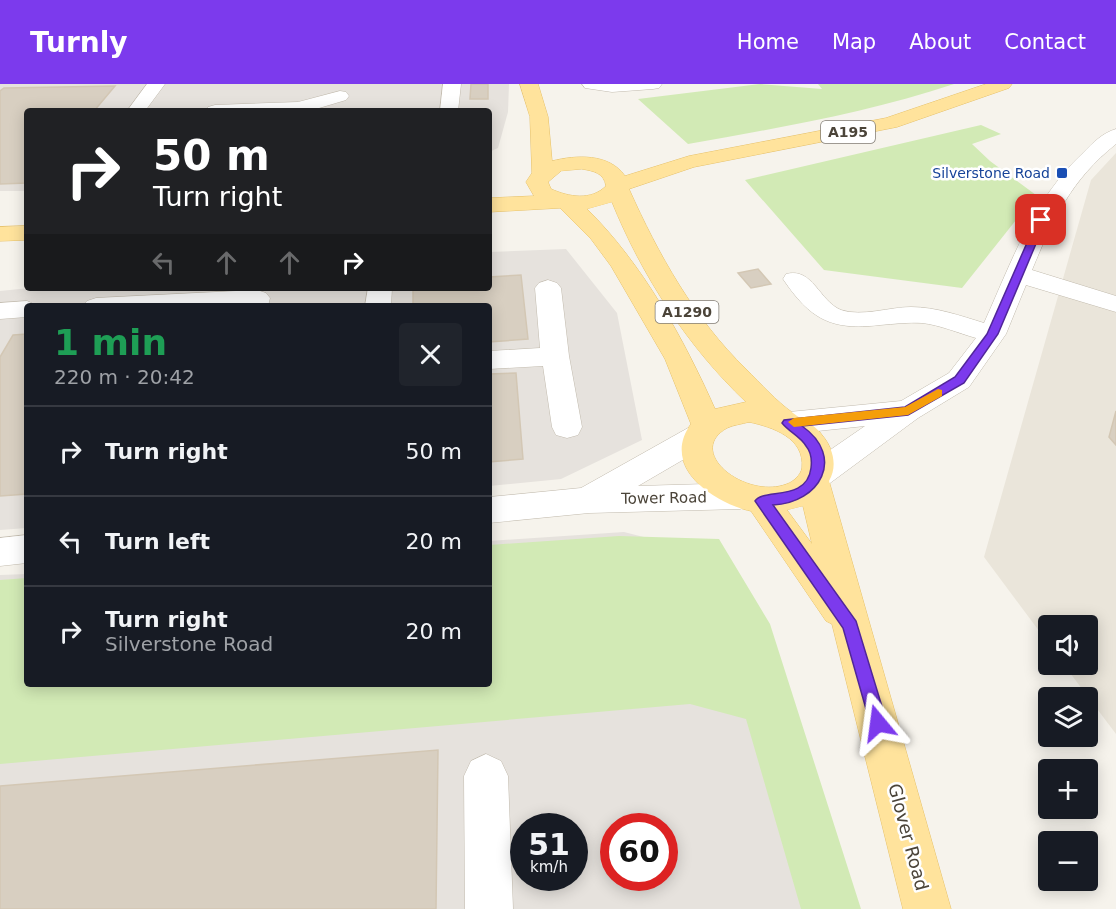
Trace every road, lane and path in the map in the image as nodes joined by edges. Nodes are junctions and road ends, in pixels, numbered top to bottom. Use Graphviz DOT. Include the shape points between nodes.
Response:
graph roads {
  1 [pos="156,84"];
  2 [pos="452,84"];
  3 [pos="529,84"];
  4 [pos="591,84"];
  5 [pos="653,84"];
  6 [pos="1003,84"];
  7 [pos="340,97"];
  8 [pos="138,108"];
  9 [pos="299,108"];
  10 [pos="449,108"];
  11 [pos="539,117"];
  12 [pos="1116,135"];
  13 [pos="689,162"];
  14 [pos="596,165"];
  15 [pos="519,180"];
  16 [pos="617,186"];
  17 [pos="564,201"];
  18 [pos="492,205"];
  19 [pos="24,233"];
  20 [pos="0,234"];
  21 [pos="1018,274"];
  22 [pos="795,279"];
  23 [pos="548,288"];
  24 [pos="156,303"];
  25 [pos="256,303"];
  26 [pos="1116,304"];
  27 [pos="24,309"];
  28 [pos="0,310"];
  29 [pos="993,334"];
  30 [pos="555,356"];
  31 [pos="492,360"];
  32 [pos="908,411"];
  33 [pos="785,421"];
  34 [pos="567,427"];
  35 [pos="703,431"];
  36 [pos="814,480"];
  37 [pos="751,498"];
  38 [pos="589,500"];
  39 [pos="492,510"];
  40 [pos="24,549"];
  41 [pos="0,552"];
  42 [pos="850,626"];
  43 [pos="486,776"];
  44 [pos="489,909"];
  45 [pos="927,909"];
  1 -- 8 [label="street"];
  2 -- 10 [label="street"];
  3 -- 11 [label="main road"];
  4 -- 5 [label="street"];
  6 -- 13 [label="main road, A195" via="890,123"];
  7 -- 9 [label="street"];
  11 -- 14 [label="main road"];
  11 -- 15 [label="main road"];
  12 -- 21 [label="street" via="1073,174 1041,220"];
  13 -- 14 [label="main road, A195"];
  13 -- 16 [label="main road, A195"];
  14 -- 15 [label="main road, A195" via="560,164"];
  14 -- 16 [label="main road" via="614,174"];
  15 -- 17 [label="main road"];
  16 -- 17 [label="main road, A195" via="604,198 581,203"];
  16 -- 33 [label="main road, A1290" via="639,237 697,329 729,369"];
  17 -- 18 [label="main road, A195"];
  17 -- 35 [label="main road, A1290" via="599,234 622,265 679,359"];
  19 -- 20 [label="main road"];
  21 -- 26 [label="street"];
  21 -- 29 [label="street"];
  22 -- 29 [label="street" via="832,316 855,319 922,315"];
  23 -- 30 [label="street"];
  24 -- 25 [label="street" via="257,298"];
  27 -- 28 [label="street"];
  29 -- 32 [label="street" via="959,380"];
  30 -- 31 [label="street"];
  30 -- 34 [label="street"];
  32 -- 33 [label="street"];
  32 -- 36 [label="street"];
  33 -- 35 [label="main road, A1290" via="749,412 733,414"];
  33 -- 36 [label="main road, A1290" via="812,444 818,457"];
  35 -- 37 [label="main road, A1290" via="696,449 708,476 722,488"];
  35 -- 38 [label="street, Tower Road"];
  36 -- 37 [label="main road" via="800,493 783,500"];
  36 -- 42 [label="main road, Glover Road / A1290"];
  37 -- 38 [label="street, Tower Road"];
  37 -- 42 [label="main road, Glover Road / A1290"];
  38 -- 39 [label="street, Tower Road"];
  40 -- 41 [label="street"];
  42 -- 45 [label="main road, Glover Road / A1290"];
  43 -- 44 [label="street"];
}
